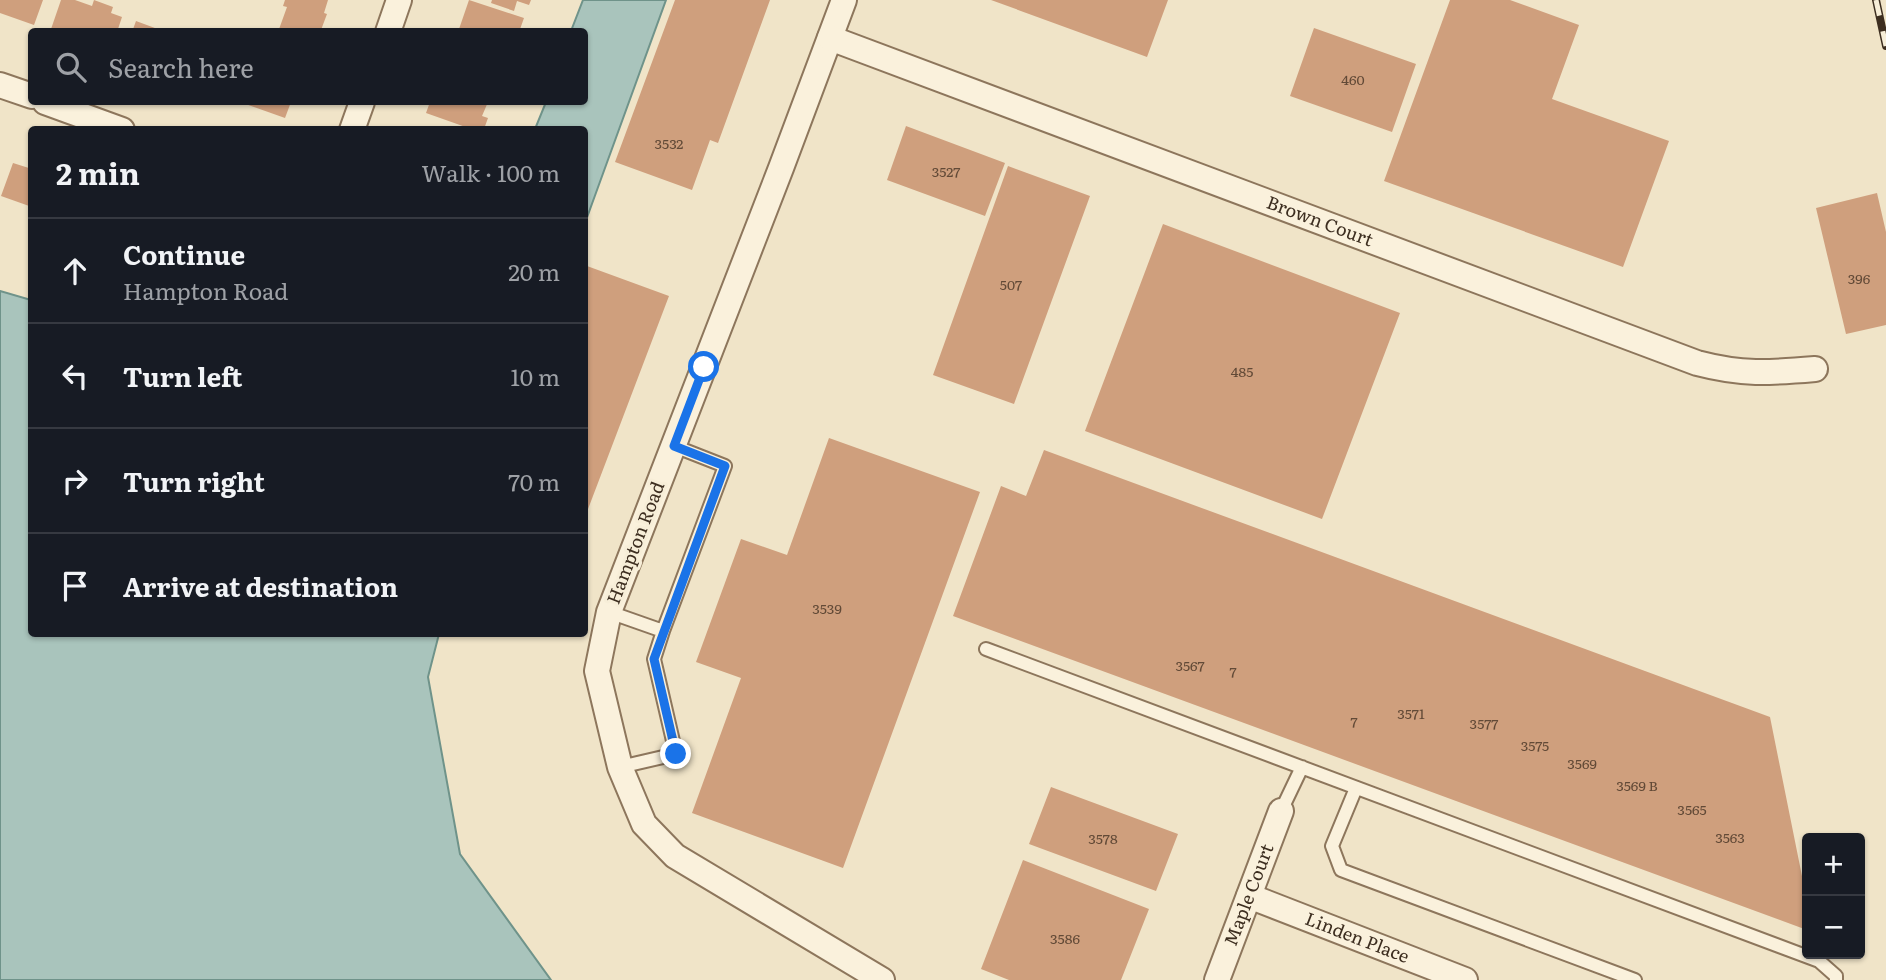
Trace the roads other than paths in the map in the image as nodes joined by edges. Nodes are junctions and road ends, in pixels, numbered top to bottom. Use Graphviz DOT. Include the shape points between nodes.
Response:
graph roads {
  1 [pos="399,0"];
  2 [pos="844,0"];
  3 [pos="389,28"];
  4 [pos="830,38"];
  5 [pos="0,85"];
  6 [pos="28,95"];
  7 [pos="53,105"];
  8 [pos="361,105"];
  9 [pos="111,126"];
  10 [pos="353,126"];
  11 [pos="1815,369"];
  12 [pos="674,446"];
  13 [pos="609,612"];
  14 [pos="663,631"];
  15 [pos="986,649"];
  16 [pos="620,768"];
  17 [pos="1302,768"];
  18 [pos="1356,788"];
  19 [pos="1281,811"];
  20 [pos="1249,896"];
  21 [pos="882,980"];
  22 [pos="1217,980"];
  23 [pos="1465,980"];
  24 [pos="1635,980"];
  25 [pos="1836,980"];
  1 -- 3 [label="street"];
  2 -- 4 [label="street, Hampton Road"];
  4 -- 11 [label="street, Brown Court" via="1696,363 1730,372"];
  4 -- 12 [label="street, Hampton Road"];
  5 -- 6 [label="street"];
  7 -- 9 [label="street"];
  8 -- 10 [label="street"];
  12 -- 13 [label="street, Hampton Road"];
  12 -- 14 [label="lane" via="725,466"];
  13 -- 14 [label="lane"];
  13 -- 16 [label="street, Hampton Road" via="597,671"];
  14 -- 16 [label="lane" via="654,659 676,754"];
  15 -- 17 [label="lane"];
  16 -- 21 [label="street, Hampton Road" via="644,824 676,856"];
  17 -- 18 [label="lane"];
  17 -- 19 [label="lane"];
  18 -- 24 [label="lane" via="1332,846 1341,870"];
  18 -- 25 [label="lane" via="1819,961"];
  19 -- 20 [label="street, Maple Court"];
  20 -- 22 [label="street, Maple Court"];
  20 -- 23 [label="street, Linden Place"];
}
